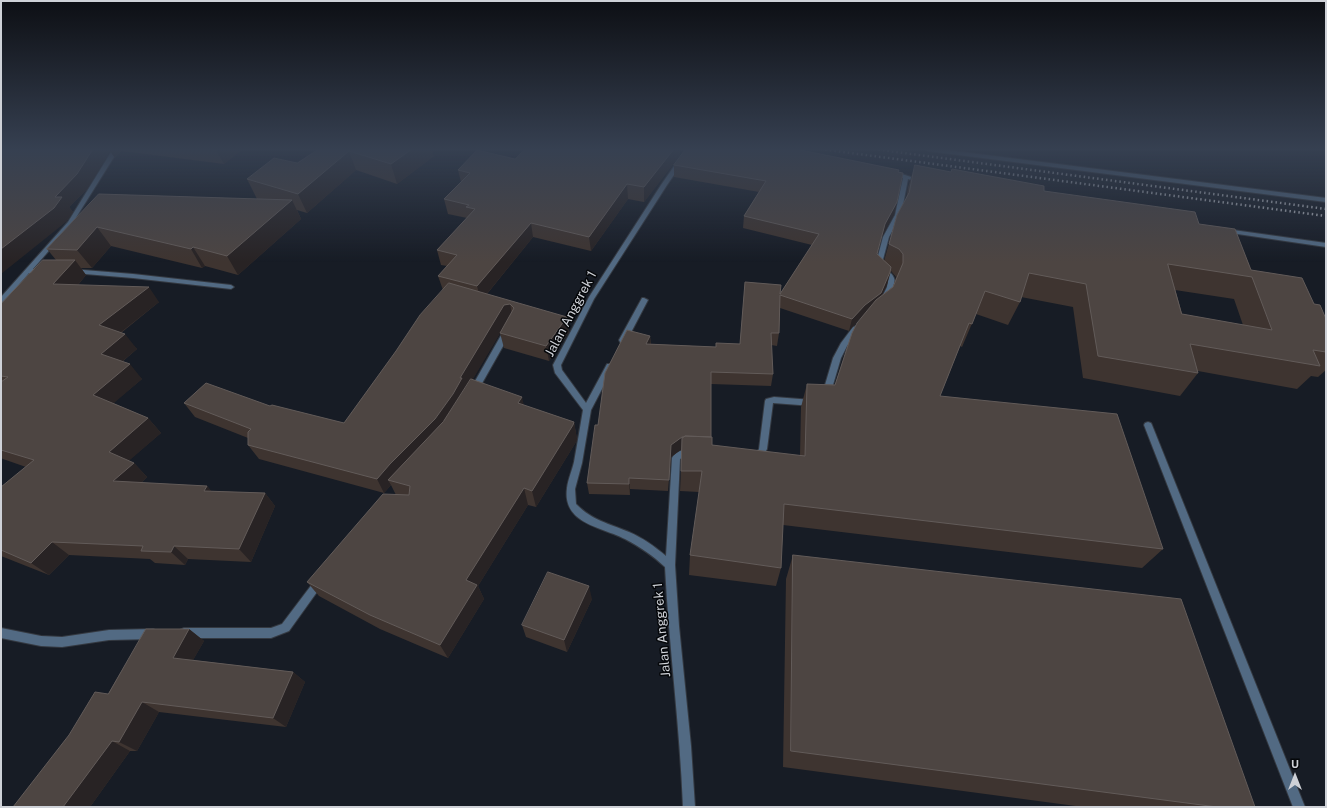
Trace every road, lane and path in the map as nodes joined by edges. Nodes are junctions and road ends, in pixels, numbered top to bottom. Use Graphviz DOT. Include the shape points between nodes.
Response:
graph roads {
  1 [pos="93,187"];
  2 [pos="663,187"];
  3 [pos="904,187"];
  4 [pos="1222,187"];
  5 [pos="1326,200"];
  6 [pos="1218,230"];
  7 [pos="1326,245"];
  8 [pos="28,271"];
  9 [pos="52,271"];
  10 [pos="68,271"];
  11 [pos="231,287"];
  12 [pos="644,300"];
  13 [pos="1,301"];
  14 [pos="881,308"];
  15 [pos="512,323"];
  16 [pos="860,324"];
  17 [pos="469,398"];
  18 [pos="587,410"];
  19 [pos="1148,425"];
  20 [pos="698,454"];
  21 [pos="745,456"];
  22 [pos="670,565"];
  23 [pos="325,575"];
  24 [pos="1,633"];
  25 [pos="174,633"];
  26 [pos="159,634"];
  27 [pos="690,807"];
  28 [pos="1299,807"];
  1 -- 8 [label="street" via="70,223"];
  2 -- 18 [label="street, Jalan Anggrek 1" via="591,299 557,365 558,371"];
  3 -- 14 [label="street" via="898,215 886,237 878,267 892,279"];
  4 -- 5 [label="street"];
  6 -- 7 [label="street"];
  8 -- 9 [label="street"];
  8 -- 13 [label="street"];
  10 -- 11 [label="street"];
  12 -- 18 [label="street"];
  15 -- 17 [label="street"];
  16 -- 21 [label="street" via="837,358 824,400 815,403 770,400 763,449 757,455"];
  18 -- 22 [label="street, Jalan Anggrek 1" via="571,489 572,506 583,517 649,547"];
  19 -- 28 [label="street"];
  20 -- 22 [label="street" via="682,453 676,458"];
  22 -- 27 [label="street, Jalan Anggrek 1" via="671,602"];
  23 -- 25 [label="street" via="285,628 280,630 271,633"];
  24 -- 26 [label="street" via="41,641 62,642 109,635"];
}
